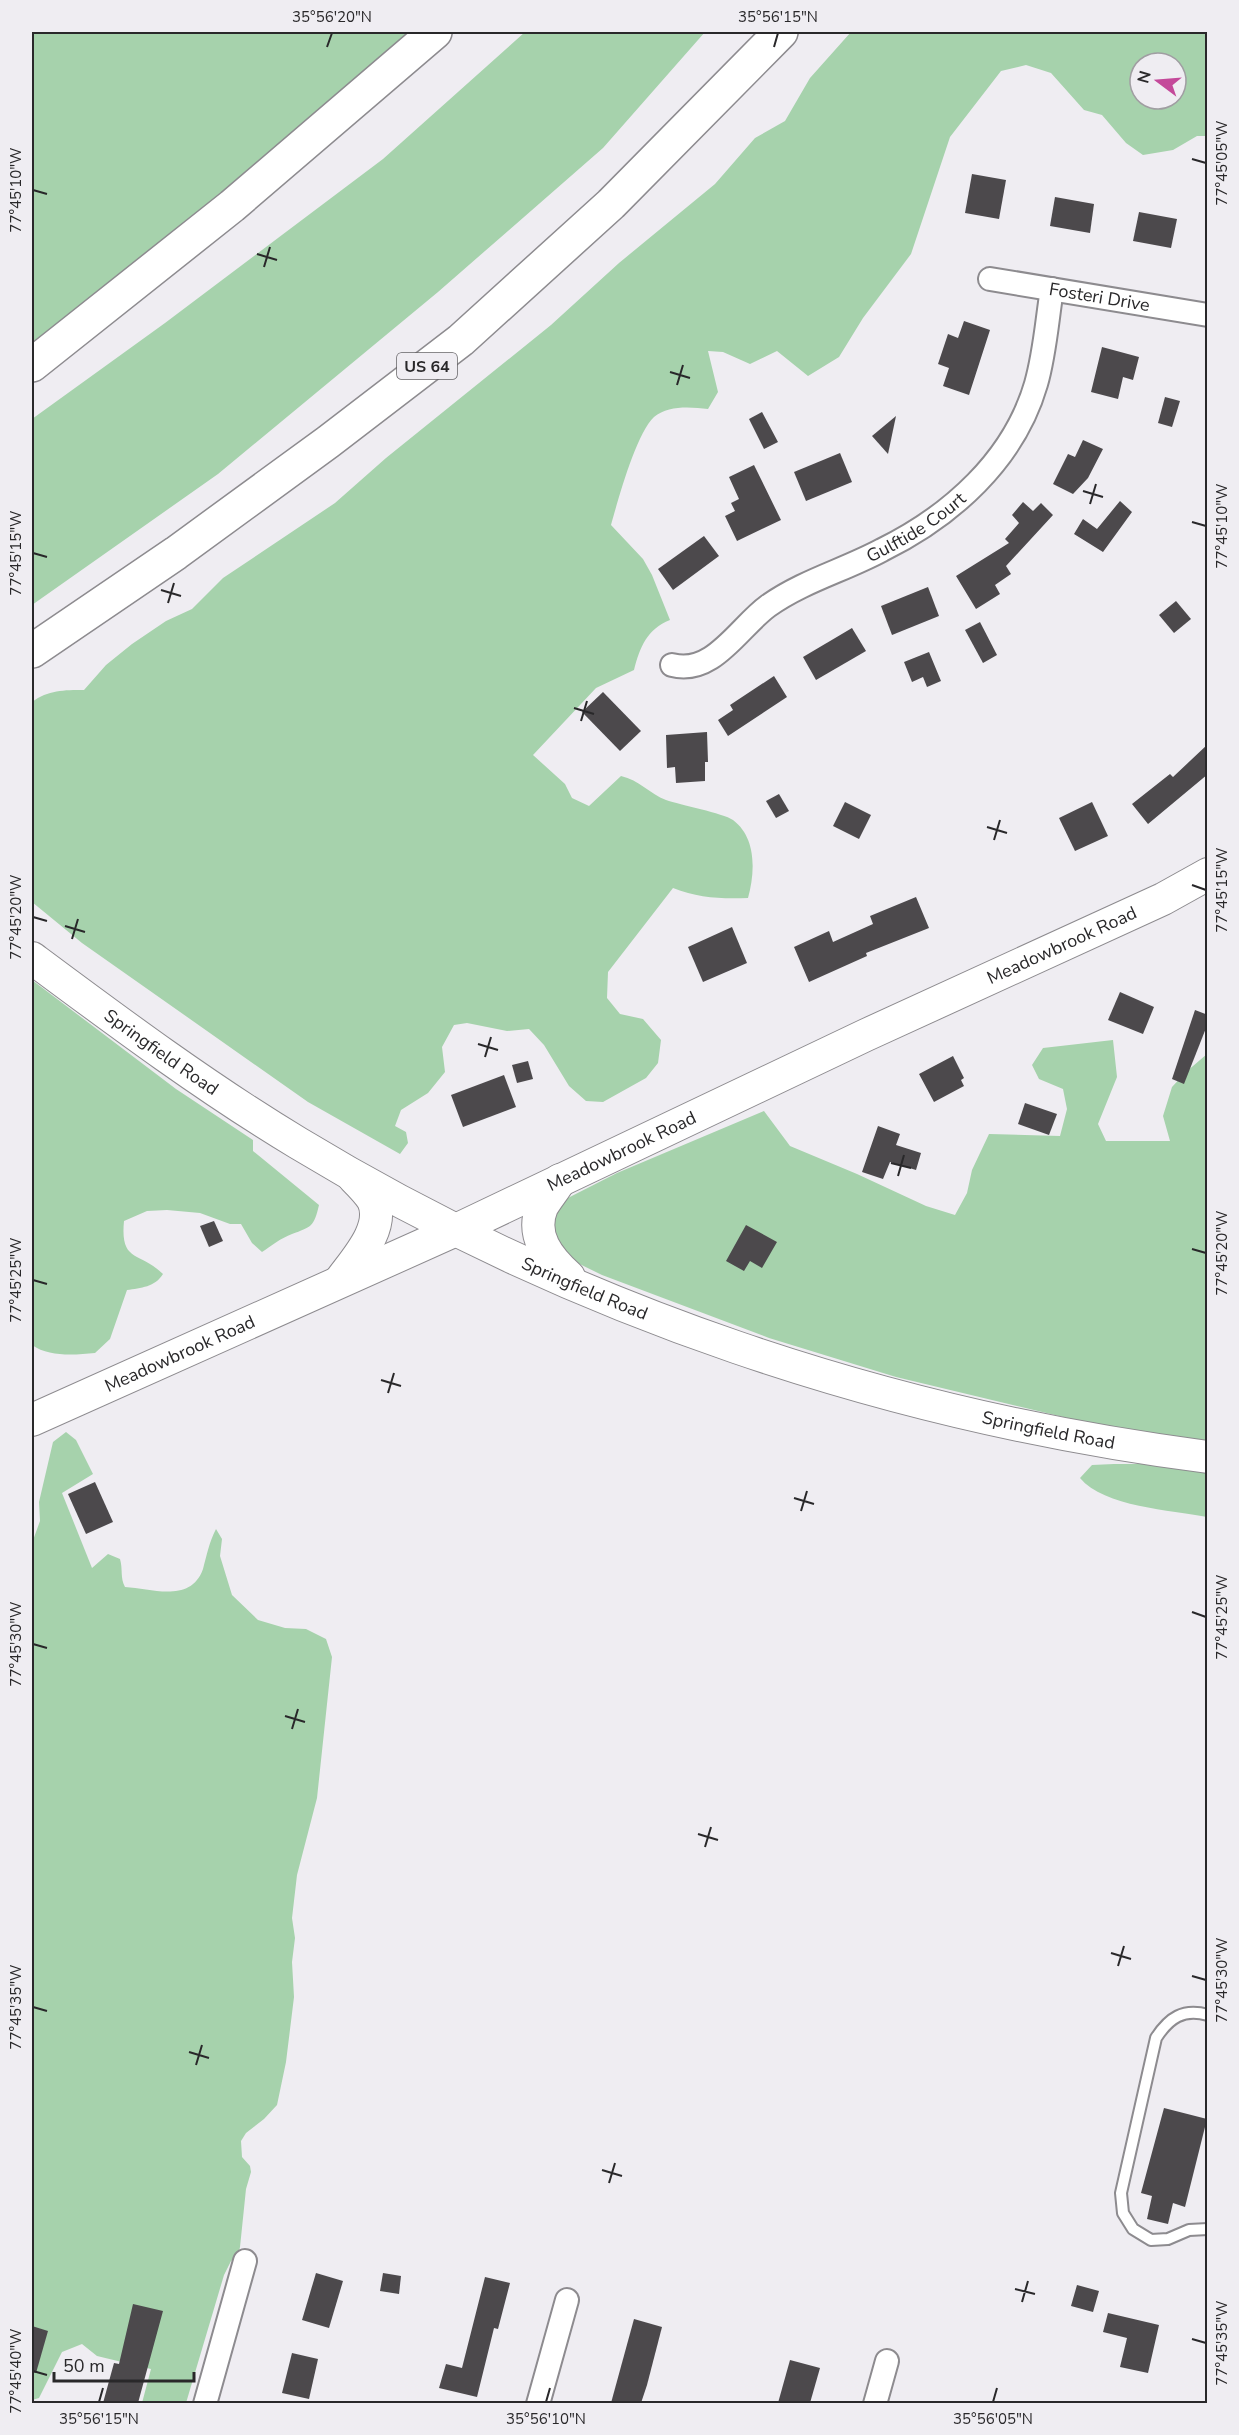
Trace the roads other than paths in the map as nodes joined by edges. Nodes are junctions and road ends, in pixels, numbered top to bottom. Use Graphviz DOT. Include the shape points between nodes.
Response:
graph roads {
  1 [pos="435,32"];
  2 [pos="781,32"];
  3 [pos="990,279"];
  4 [pos="1052,289"];
  5 [pos="1208,315"];
  6 [pos="32,365"];
  7 [pos="32,651"];
  8 [pos="672,665"];
  9 [pos="1208,874"];
  10 [pos="32,958"];
  11 [pos="347,1171"];
  12 [pos="560,1180"];
  13 [pos="456,1230"];
  14 [pos="340,1282"];
  15 [pos="580,1286"];
  16 [pos="32,1420"];
  17 [pos="1208,1457"];
  18 [pos="1208,2015"];
  19 [pos="1208,2229"];
  20 [pos="245,2261"];
  21 [pos="567,2300"];
  22 [pos="887,2361"];
  23 [pos="205,2403"];
  24 [pos="538,2403"];
  25 [pos="875,2403"];
  1 -- 6 [label="highway" via="232,206"];
  2 -- 7 [label="highway, US 64" via="611,204 461,340 176,553"];
  3 -- 4 [label="street, Fosteri Drive"];
  4 -- 5 [label="street, Fosteri Drive"];
  4 -- 8 [label="street, Gulftide Court" via="1036,384 1006,447 954,505 920,530 767,606 698,666"];
  9 -- 12 [label="main road, Meadowbrook Road" via="1163,899"];
  10 -- 11 [label="main road, Springfield Road" via="236,1104"];
  11 -- 13 [label="main road, Springfield Road"];
  11 -- 14 [label="main road" via="367,1191 377,1218"];
  12 -- 13 [label="main road, Meadowbrook Road"];
  12 -- 15 [label="main road" via="543,1207 540,1237 545,1252"];
  13 -- 14 [label="main road, Meadowbrook Road"];
  13 -- 15 [label="main road, Springfield Road"];
  14 -- 16 [label="main road, Meadowbrook Road"];
  15 -- 17 [label="main road, Springfield Road" via="724,1342 856,1384 1000,1421"];
  18 -- 19 [label="lane" via="1178,2015 1166,2022 1156,2038 1121,2193 1123,2213 1133,2229 1150,2240"];
  20 -- 23 [label="street"];
  21 -- 24 [label="street"];
  22 -- 25 [label="street"];
}
